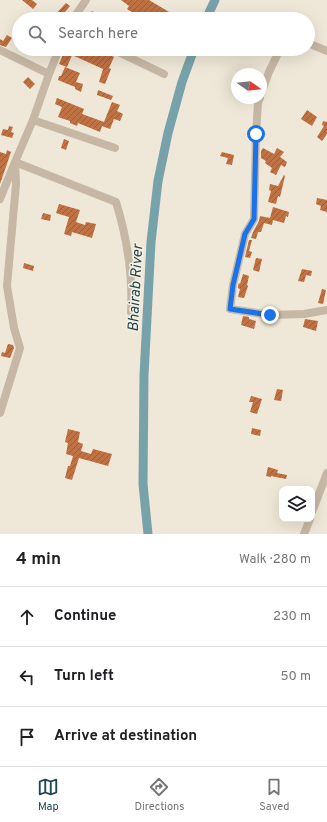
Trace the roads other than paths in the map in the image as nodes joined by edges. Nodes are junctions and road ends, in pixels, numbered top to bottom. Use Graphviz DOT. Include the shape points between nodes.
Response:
graph roads {
  1 [pos="86,0"];
  2 [pos="78,12"];
  3 [pos="315,46"];
  4 [pos="0,50"];
  5 [pos="327,50"];
  6 [pos="12,56"];
  7 [pos="12,56"];
  8 [pos="56,56"];
  9 [pos="127,56"];
  10 [pos="276,56"];
  11 [pos="49,74"];
  12 [pos="164,74"];
  13 [pos="267,75"];
  14 [pos="258,104"];
  15 [pos="33,120"];
  16 [pos="115,148"];
  17 [pos="15,162"];
  18 [pos="1,194"];
  19 [pos="327,310"];
  20 [pos="131,312"];
  21 [pos="0,413"];
  22 [pos="327,473"];
  23 [pos="315,504"];
  24 [pos="309,522"];
  25 [pos="304,534"];
  1 -- 2 [label="street"];
  3 -- 5 [label="street"];
  4 -- 6 [label="street"];
  7 -- 11 [label="street"];
  8 -- 11 [label="street"];
  9 -- 12 [label="street"];
  10 -- 13 [label="street"];
  11 -- 15 [label="street"];
  14 -- 19 [label="street" via="254,219 245,234 230,309 270,315"];
  15 -- 16 [label="street"];
  15 -- 17 [label="street"];
  17 -- 18 [label="street"];
  17 -- 20 [label="street" via="116,202 129,257"];
  17 -- 21 [label="street" via="16,184 7,286 20,348"];
  22 -- 23 [label="street"];
  24 -- 25 [label="street"];
}
